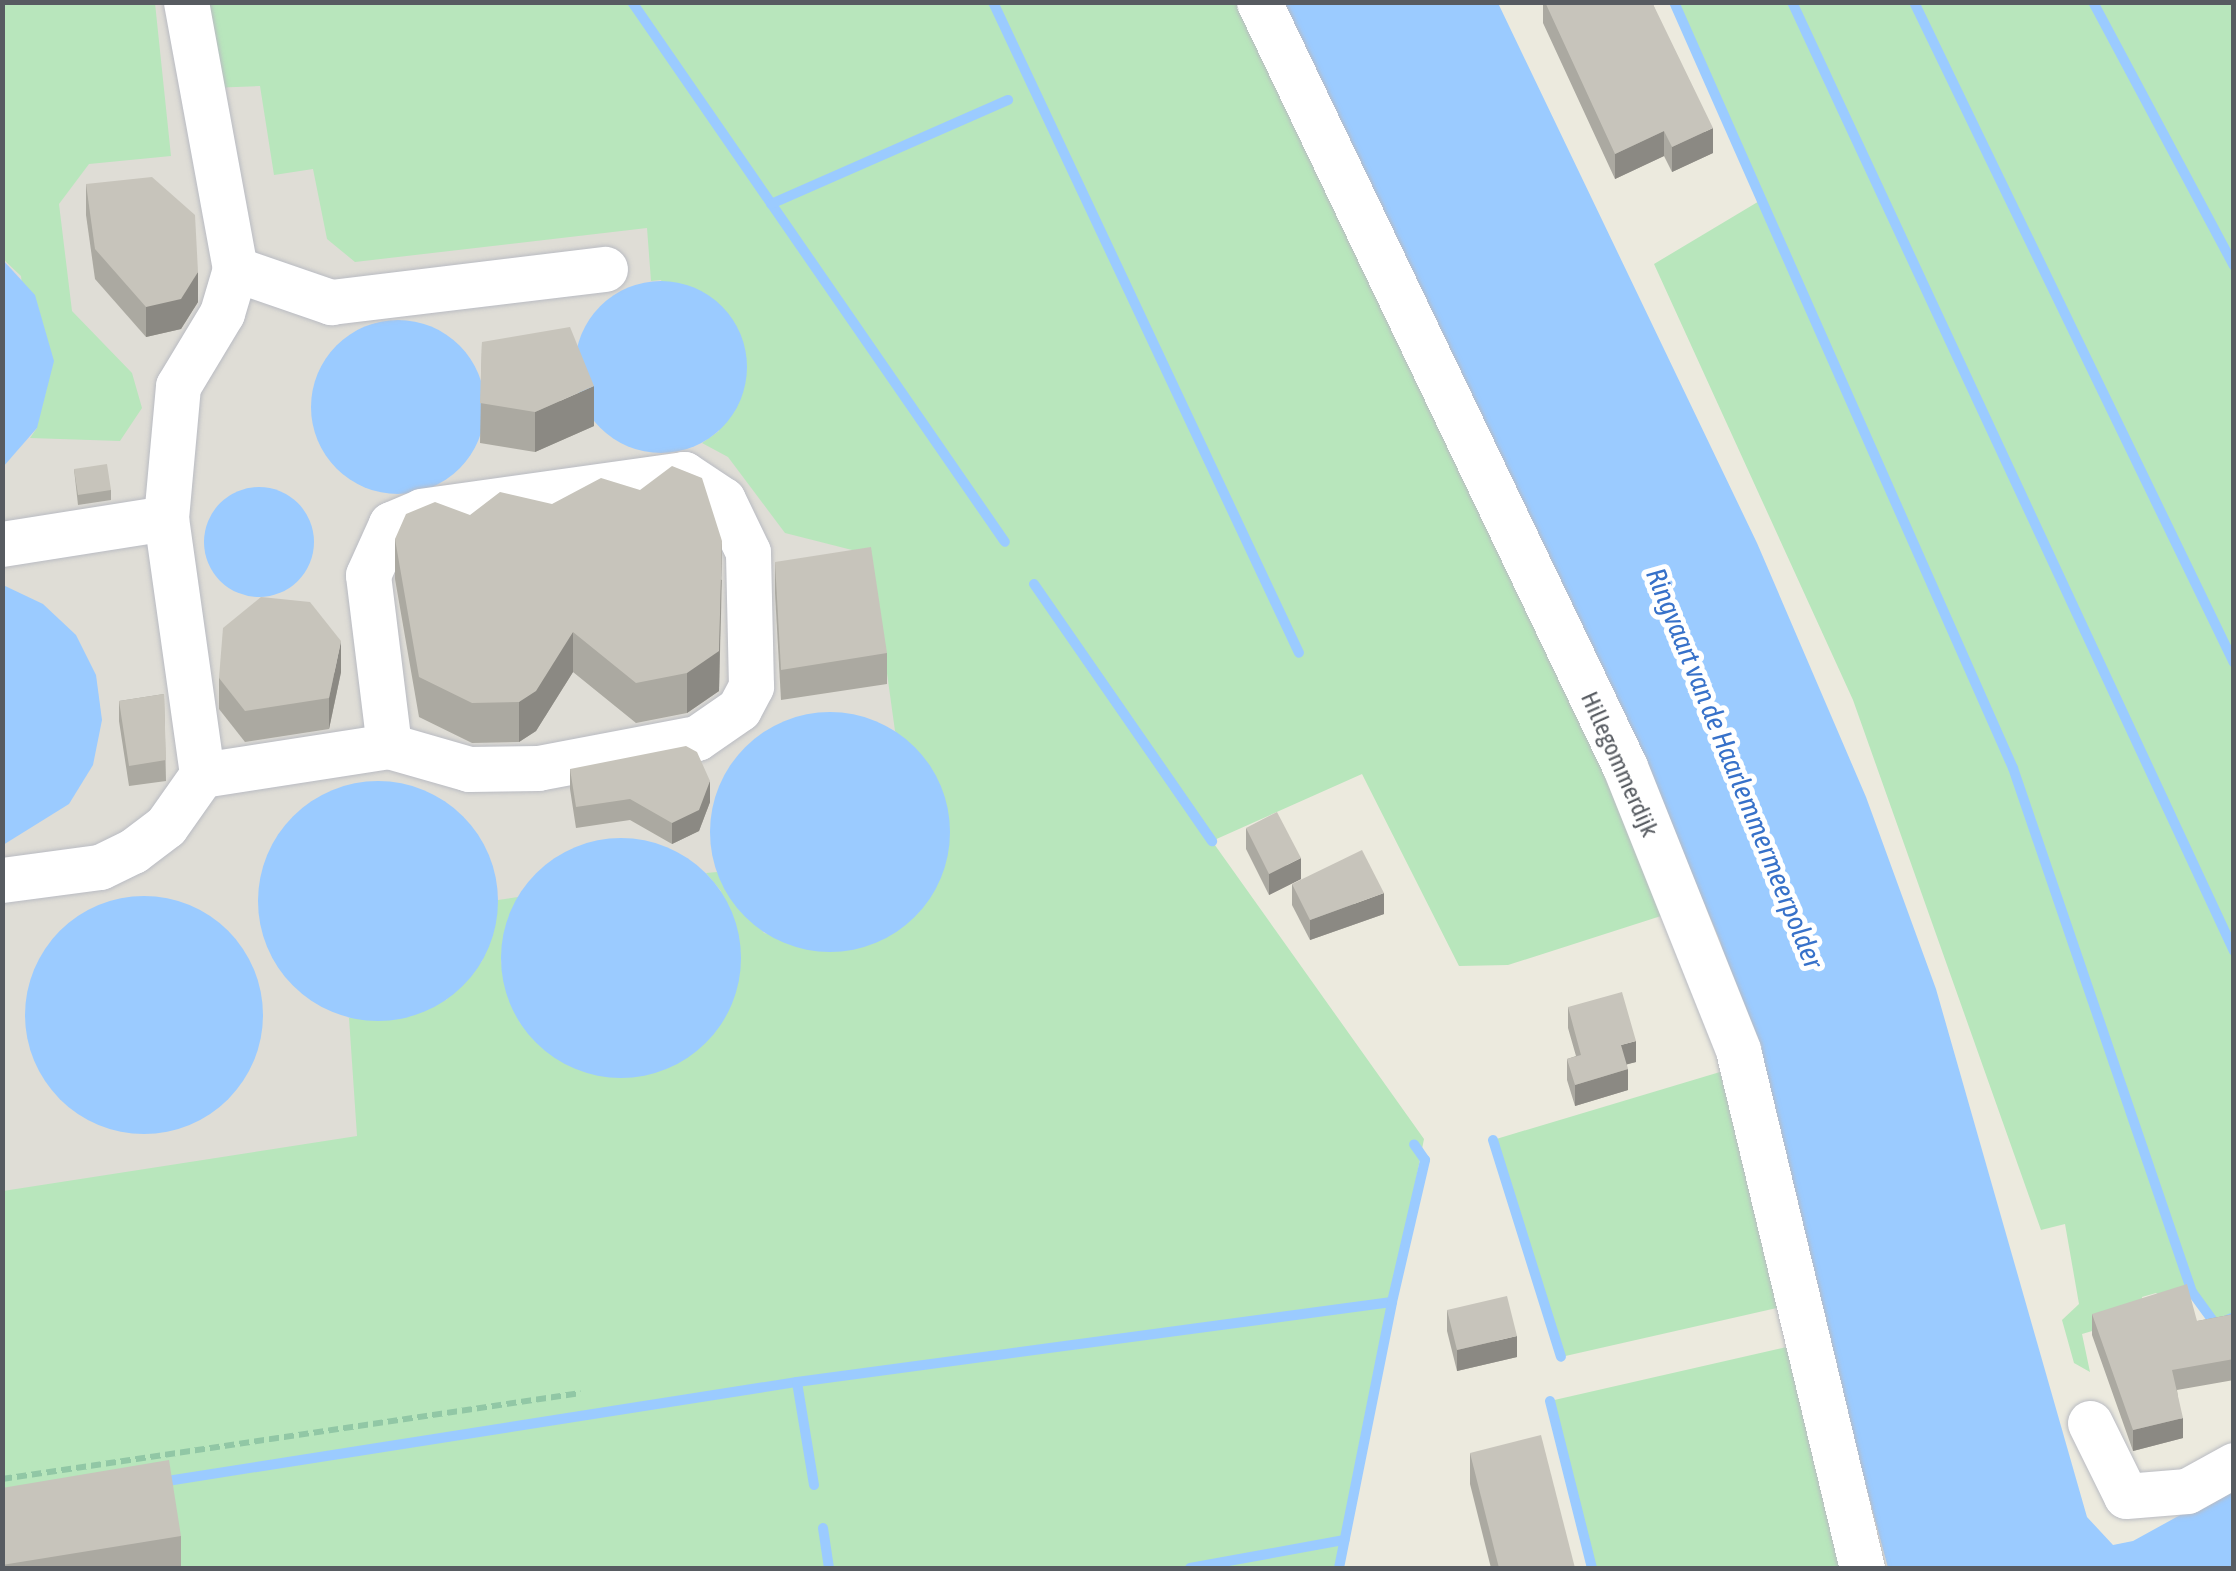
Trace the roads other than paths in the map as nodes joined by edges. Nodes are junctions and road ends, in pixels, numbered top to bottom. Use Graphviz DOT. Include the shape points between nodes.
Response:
graph roads {
  1 [pos="186,2"];
  2 [pos="1259,2"];
  3 [pos="235,269"];
  4 [pos="605,269"];
  5 [pos="166,518"];
  6 [pos="2,544"];
  7 [pos="389,746"];
  8 [pos="202,775"];
  9 [pos="2,880"];
  10 [pos="2090,1423"];
  11 [pos="2234,1465"];
  12 [pos="1862,1568"];
  1 -- 3 [label="street"];
  2 -- 12 [label="street, Hillegommerdijk" via="1625,767 1738,1050"];
  3 -- 4 [label="street" via="331,302"];
  3 -- 5 [label="street" via="222,312 178,386"];
  5 -- 6 [label="street"];
  5 -- 8 [label="street"];
  7 -- 7 [label="street" via="469,769 538,768 719,728 739,708 756,661 738,520 684,474 422,511 391,524 368,574"];
  7 -- 8 [label="street"];
  8 -- 9 [label="street" via="166,826 133,851 100,867"];
  10 -- 11 [label="street" via="2126,1496 2187,1491"];
}
